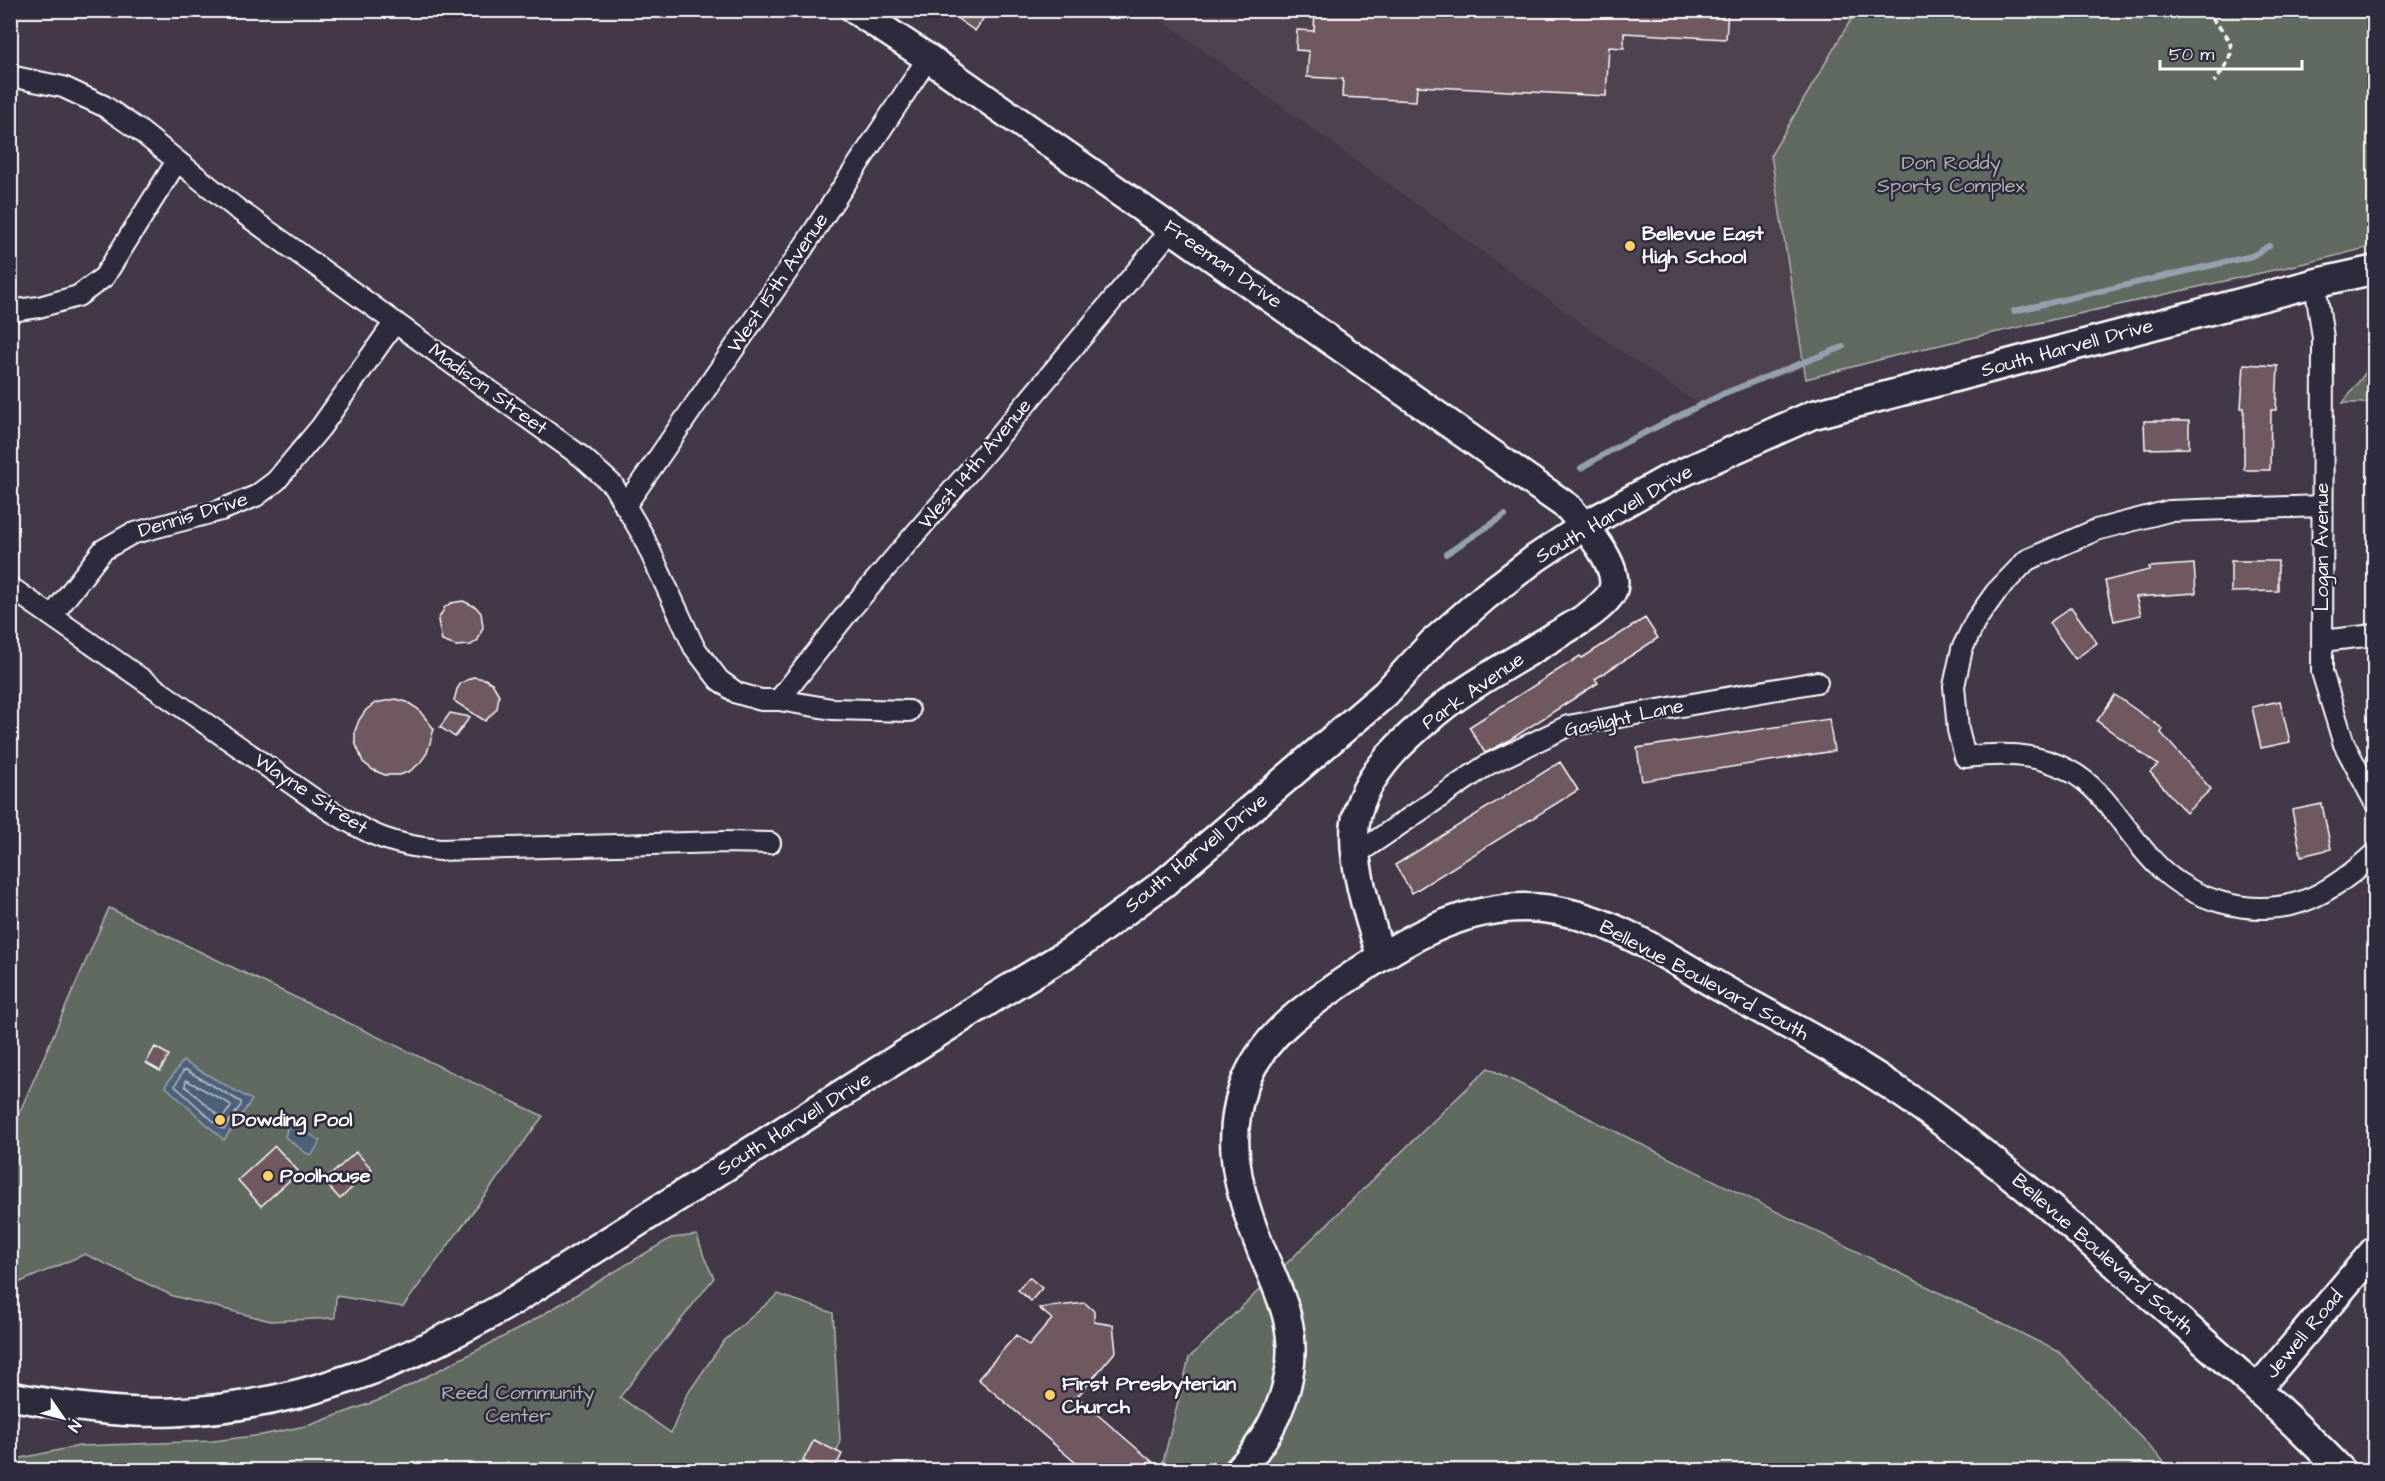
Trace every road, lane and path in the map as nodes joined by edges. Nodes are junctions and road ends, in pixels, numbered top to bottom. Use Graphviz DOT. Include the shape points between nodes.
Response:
graph roads {
  1 [pos="855,10"];
  2 [pos="2204,10"];
  3 [pos="928,58"];
  4 [pos="10,76"];
  5 [pos="2214,82"];
  6 [pos="177,161"];
  7 [pos="1172,229"];
  8 [pos="2374,270"];
  9 [pos="2315,283"];
  10 [pos="10,312"];
  11 [pos="394,322"];
  12 [pos="625,506"];
  13 [pos="2321,506"];
  14 [pos="1584,526"];
  15 [pos="10,586"];
  16 [pos="52,616"];
  17 [pos="2374,635"];
  18 [pos="2322,641"];
  19 [pos="1817,682"];
  20 [pos="779,700"];
  21 [pos="909,711"];
  22 [pos="2374,801"];
  23 [pos="770,843"];
  24 [pos="2374,854"];
  25 [pos="1355,855"];
  26 [pos="1381,956"];
  27 [pos="2374,1251"];
  28 [pos="2257,1389"];
  29 [pos="10,1396"];
  30 [pos="1239,1470"];
  31 [pos="2341,1470"];
  1 -- 3 [label="street, Freeman Drive"];
  2 -- 5 [label="path" via="2227,36 2232,48 2231,57"];
  3 -- 7 [label="street, Freeman Drive"];
  3 -- 12 [label="street, West 15th Avenue" via="791,267"];
  4 -- 6 [label="street, Madison Street" via="63,87 104,106"];
  6 -- 10 [label="street" via="104,277 78,296"];
  6 -- 11 [label="street, Madison Street"];
  7 -- 14 [label="street, Freeman Drive" via="1568,507"];
  7 -- 20 [label="street, West 14th Avenue" via="849,611"];
  8 -- 9 [label="street, South Harvell Drive"];
  9 -- 13 [label="street, Logan Avenue" via="2323,338"];
  9 -- 14 [label="street, South Harvell Drive" via="1812,415 1666,480"];
  11 -- 12 [label="street, Madison Street" via="582,457 613,485"];
  11 -- 16 [label="street, Dennis Drive" via="321,427 276,481 256,496 220,510 130,534 103,550"];
  12 -- 20 [label="street, Madison Street" via="694,647 719,680 737,693"];
  13 -- 18 [label="street, Logan Avenue"];
  13 -- 24 [label="street" via="2169,511 2096,530 2028,560 1996,592 1962,649 1954,686 1958,730 1965,757 2001,753 2037,757 2069,770 2096,792 2158,867 2189,889 2221,903 2251,908 2294,904 2328,889"];
  14 -- 25 [label="street, Park Avenue" via="1607,558 1613,573 1612,593 1578,622 1445,705 1393,753 1372,778 1361,800"];
  14 -- 29 [label="street, South Harvell Drive" via="1486,596 1432,643 1385,694 1164,883 1071,951 458,1333 369,1373 265,1402 142,1412 91,1409"];
  15 -- 16 [label="street, Wayne Street"];
  16 -- 23 [label="street, Wayne Street" via="331,811 383,840 440,850"];
  17 -- 18 [label="street"];
  18 -- 22 [label="street, Logan Avenue" via="2322,672 2344,744"];
  19 -- 25 [label="street, Gaslight Lane" via="1568,726 1487,765"];
  20 -- 21 [label="street, Madison Street" via="832,709"];
  25 -- 26 [label="street, Park Avenue"];
  26 -- 28 [label="street, Bellevue Boulevard South" via="1441,924 1503,908 1566,912 1636,939 1844,1057 1940,1120 2046,1203"];
  26 -- 30 [label="street, Bellevue Boulevard South" via="1301,1010 1278,1032 1257,1058 1239,1102 1234,1159 1240,1190 1279,1294 1291,1342 1291,1366 1282,1403 1258,1447"];
  27 -- 28 [label="street, Jewell Road"];
  28 -- 31 [label="street, Bellevue Boulevard South"];
}
